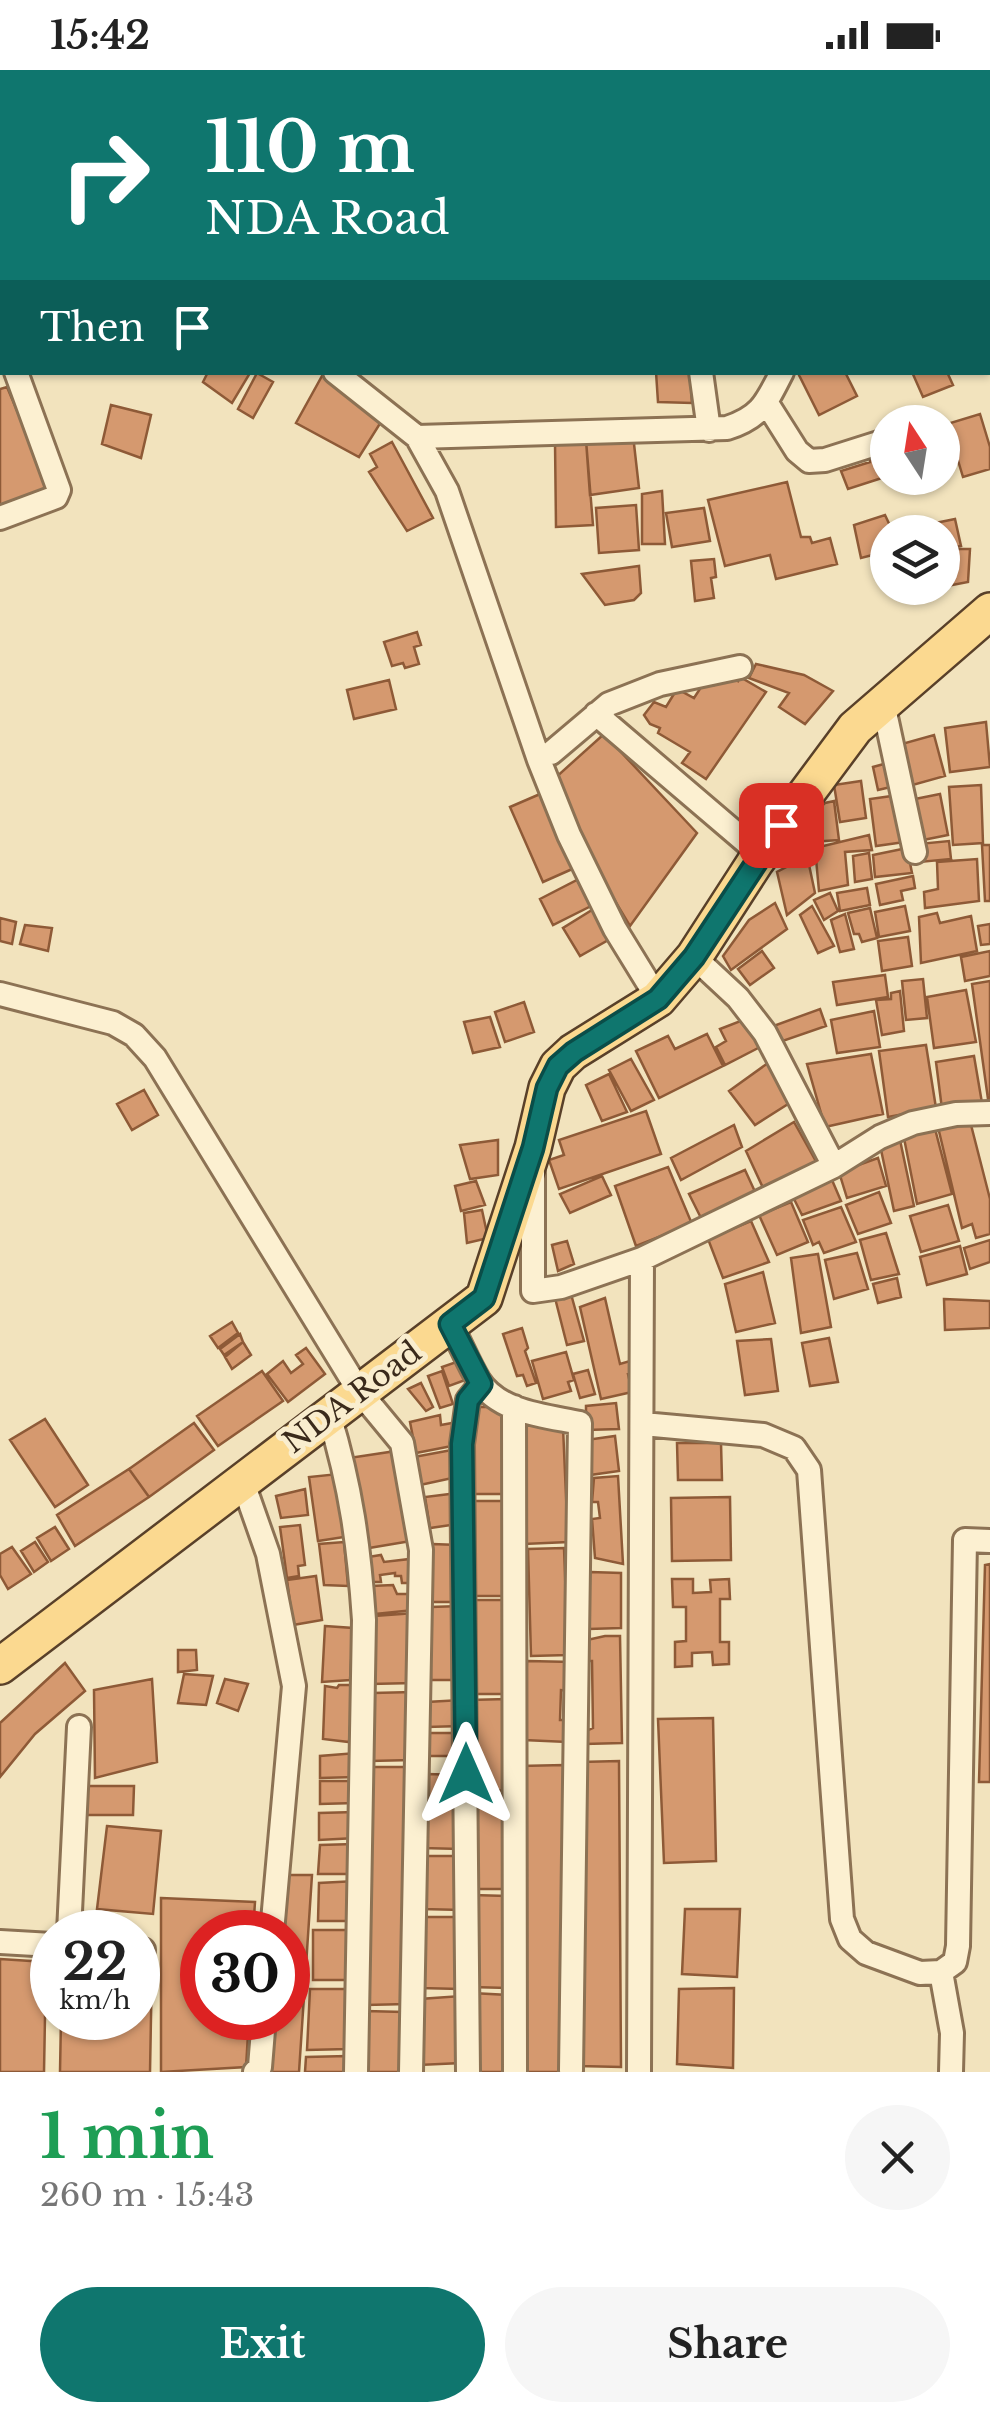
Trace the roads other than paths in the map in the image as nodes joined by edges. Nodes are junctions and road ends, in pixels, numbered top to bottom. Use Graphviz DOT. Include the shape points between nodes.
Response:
graph roads {
  1 [pos="338,375"];
  2 [pos="701,375"];
  3 [pos="780,375"];
  4 [pos="11,376"];
  5 [pos="766,402"];
  6 [pos="709,430"];
  7 [pos="417,437"];
  8 [pos="870,446"];
  9 [pos="0,518"];
  10 [pos="990,612"];
  11 [pos="740,667"];
  12 [pos="884,703"];
  13 [pos="596,714"];
  14 [pos="551,753"];
  15 [pos="915,852"];
  16 [pos="760,854"];
  17 [pos="694,957"];
  18 [pos="0,994"];
  19 [pos="658,999"];
  20 [pos="990,1113"];
  21 [pos="533,1148"];
  22 [pos="834,1166"];
  23 [pos="642,1259"];
  24 [pos="450,1324"];
  25 [pos="481,1384"];
  26 [pos="360,1390"];
  27 [pos="514,1406"];
  28 [pos="329,1416"];
  29 [pos="643,1424"];
  30 [pos="242,1480"];
  31 [pos="990,1541"];
  32 [pos="0,1666"];
  33 [pos="79,1727"];
  34 [pos="71,1910"];
  35 [pos="274,1910"];
  36 [pos="0,1942"];
  37 [pos="30,1944"];
  38 [pos="941,1972"];
  39 [pos="262,2040"];
  40 [pos="570,2070"];
  41 [pos="255,2072"];
  42 [pos="356,2072"];
  43 [pos="411,2072"];
  44 [pos="468,2072"];
  45 [pos="516,2072"];
  46 [pos="639,2072"];
  47 [pos="951,2072"];
  1 -- 7 [label="street"];
  2 -- 6 [label="street"];
  3 -- 5 [label="street"];
  4 -- 9 [label="street" via="58,490 56,498"];
  5 -- 6 [label="street" via="749,421"];
  5 -- 8 [label="street" via="809,461"];
  6 -- 7 [label="street"];
  7 -- 19 [label="street" via="447,491 569,835"];
  10 -- 12 [label="main road, NDA Road"];
  11 -- 13 [label="street" via="660,684"];
  12 -- 15 [label="street"];
  12 -- 16 [label="main road, NDA Road" via="823,767"];
  13 -- 14 [label="street"];
  13 -- 16 [label="street"];
  16 -- 17 [label="main road, NDA Road"];
  17 -- 19 [label="main road, NDA Road"];
  17 -- 22 [label="street" via="765,1033"];
  18 -- 26 [label="street" via="113,1023 156,1058"];
  19 -- 21 [label="main road, NDA Road" via="558,1066"];
  20 -- 22 [label="street" via="913,1123"];
  21 -- 23 [label="street" via="533,1291"];
  21 -- 24 [label="main road, NDA Road" via="484,1298"];
  22 -- 23 [label="street"];
  23 -- 29 [label="street"];
  24 -- 25 [label="street"];
  24 -- 26 [label="main road, NDA Road"];
  25 -- 27 [label="street"];
  25 -- 44 [label="street" via="468,1400 462,1444"];
  26 -- 28 [label="main road, NDA Road"];
  26 -- 43 [label="street" via="402,1443 421,1550"];
  27 -- 40 [label="street" via="580,1423"];
  27 -- 45 [label="street"];
  28 -- 30 [label="main road, NDA Road"];
  28 -- 42 [label="street" via="360,1552 364,1620"];
  29 -- 38 [label="street" via="763,1435 794,1448 809,1470 842,1920 866,1953 920,1972"];
  29 -- 46 [label="street"];
  30 -- 32 [label="main road, NDA Road"];
  30 -- 35 [label="street" via="268,1554 294,1686"];
  31 -- 38 [label="street" via="965,1540 958,1946 955,1962"];
  33 -- 34 [label="street"];
  36 -- 37 [label="street"];
  38 -- 47 [label="street"];
  39 -- 41 [label="street"];
}
